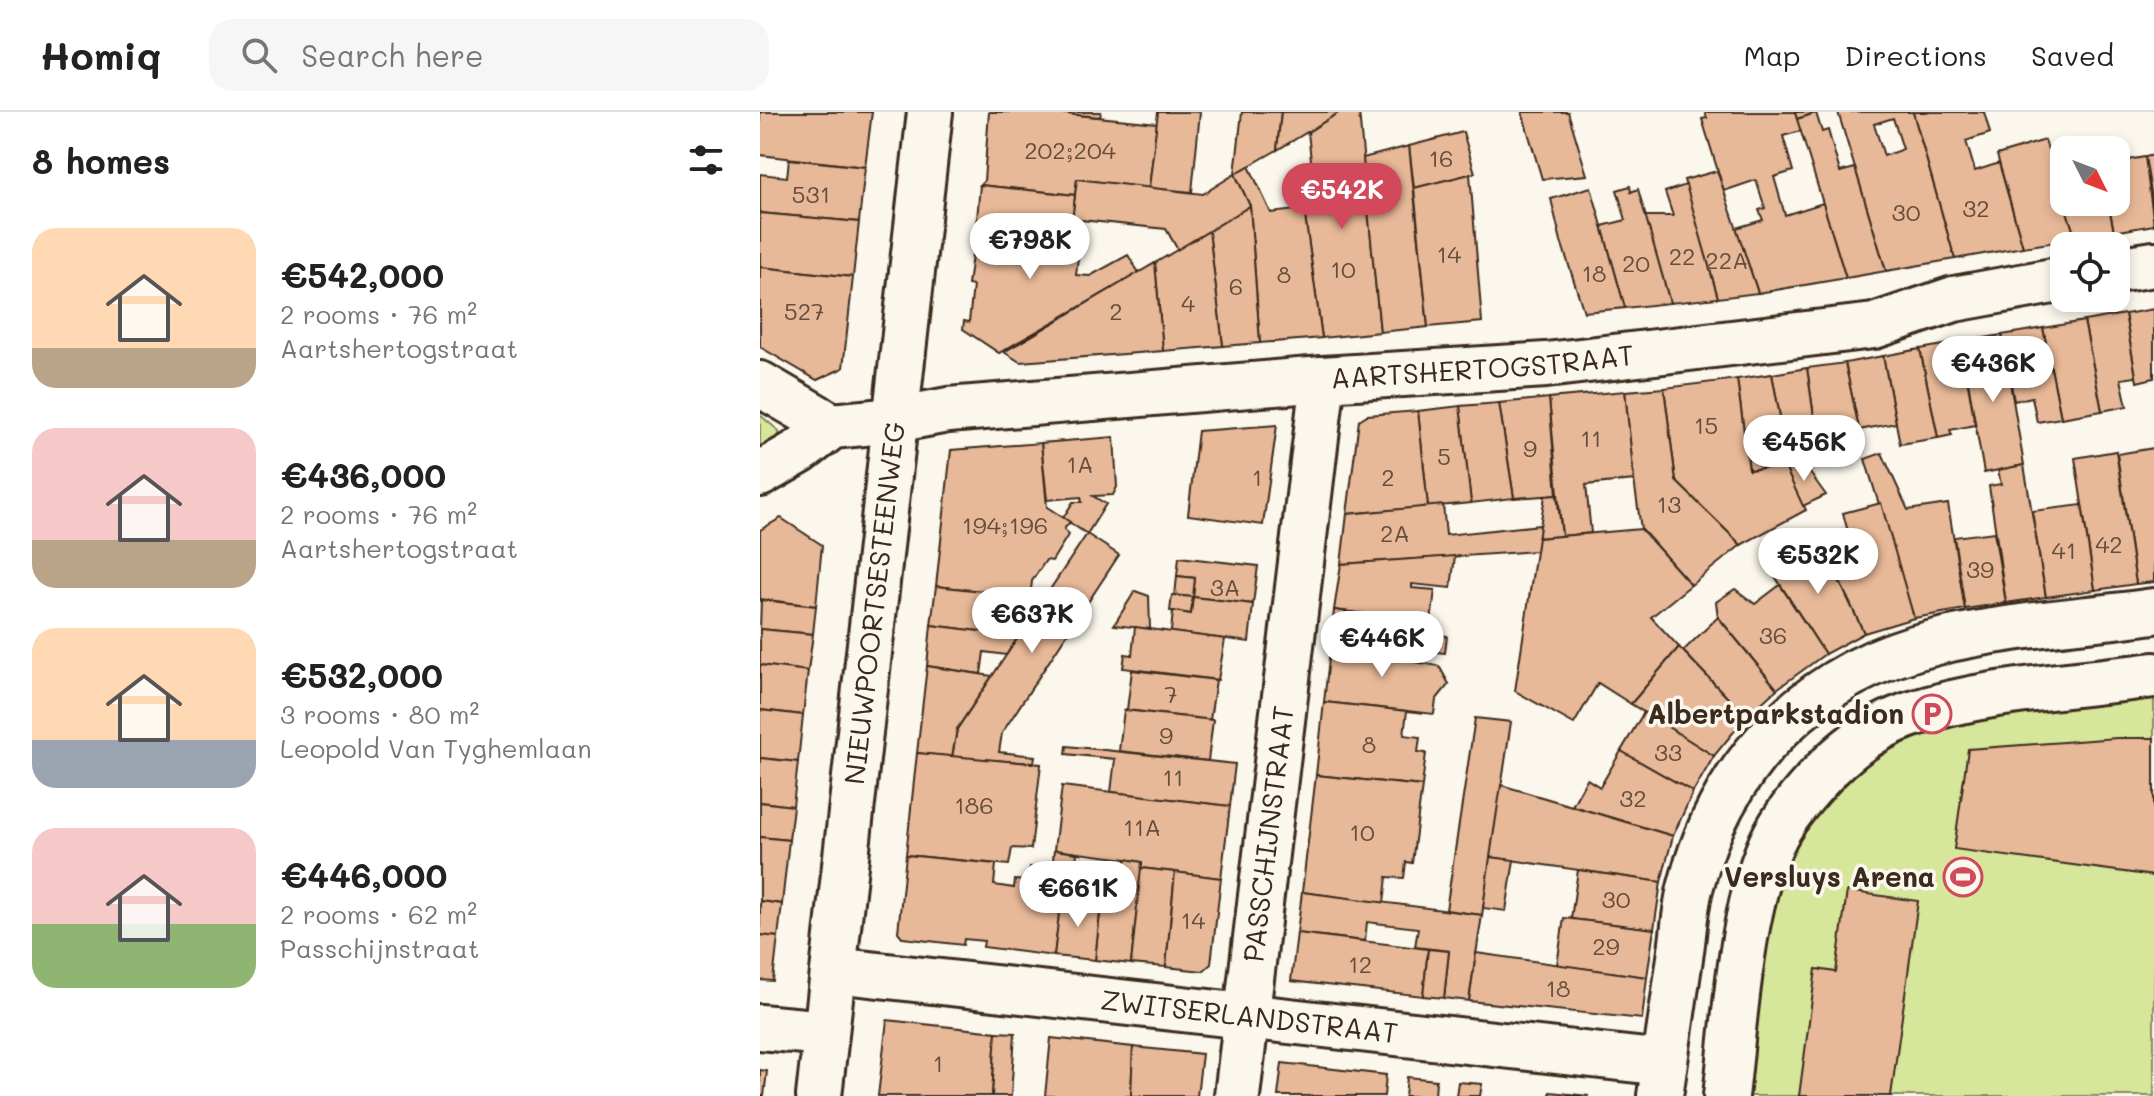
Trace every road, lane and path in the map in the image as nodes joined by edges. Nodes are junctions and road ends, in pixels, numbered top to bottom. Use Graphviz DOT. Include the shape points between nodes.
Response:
graph roads {
  1 [pos="930,112"];
  2 [pos="2154,264"];
  3 [pos="2130,268"];
  4 [pos="2050,282"];
  5 [pos="1323,379"];
  6 [pos="760,384"];
  7 [pos="895,420"];
  8 [pos="832,426"];
  9 [pos="760,474"];
  10 [pos="2154,611"];
  11 [pos="2154,675"];
  12 [pos="834,970"];
  13 [pos="1246,1016"];
  14 [pos="760,1027"];
  15 [pos="826,1033"];
  16 [pos="1662,1080"];
  17 [pos="819,1096"];
  18 [pos="1237,1096"];
  19 [pos="1726,1096"];
  1 -- 7 [label="street, NIEUWPOORTSESTEENWEG"];
  2 -- 3 [label="street"];
  4 -- 5 [label="street, AARTSHERTOGSTRAAT" via="1954,299 1874,326 1546,365"];
  5 -- 7 [label="street, AARTSHERTOGSTRAAT" via="948,410"];
  5 -- 13 [label="street, PASSCHIJNSTRAAT"];
  6 -- 8 [label="street"];
  7 -- 8 [label="street, AARTSHERTOGSTRAAT"];
  7 -- 12 [label="street, NIEUWPOORTSESTEENWEG"];
  8 -- 9 [label="street"];
  10 -- 16 [label="street" via="1938,641 1894,654 1804,703 1738,774 1716,815 1691,886"];
  11 -- 19 [label="street" via="1960,702 1897,720 1845,751 1806,791 1776,835 1762,871 1745,941"];
  12 -- 13 [label="street, ZWITSERLANDSTRAAT"];
  12 -- 15 [label="street, NIEUWPOORTSESTEENWEG"];
  13 -- 16 [label="street, ZWITSERLANDSTRAAT"];
  13 -- 18 [label="street, PASSCHIJNSTRAAT"];
  14 -- 15 [label="street"];
  15 -- 17 [label="street, NIEUWPOORTSESTEENWEG"];
}
